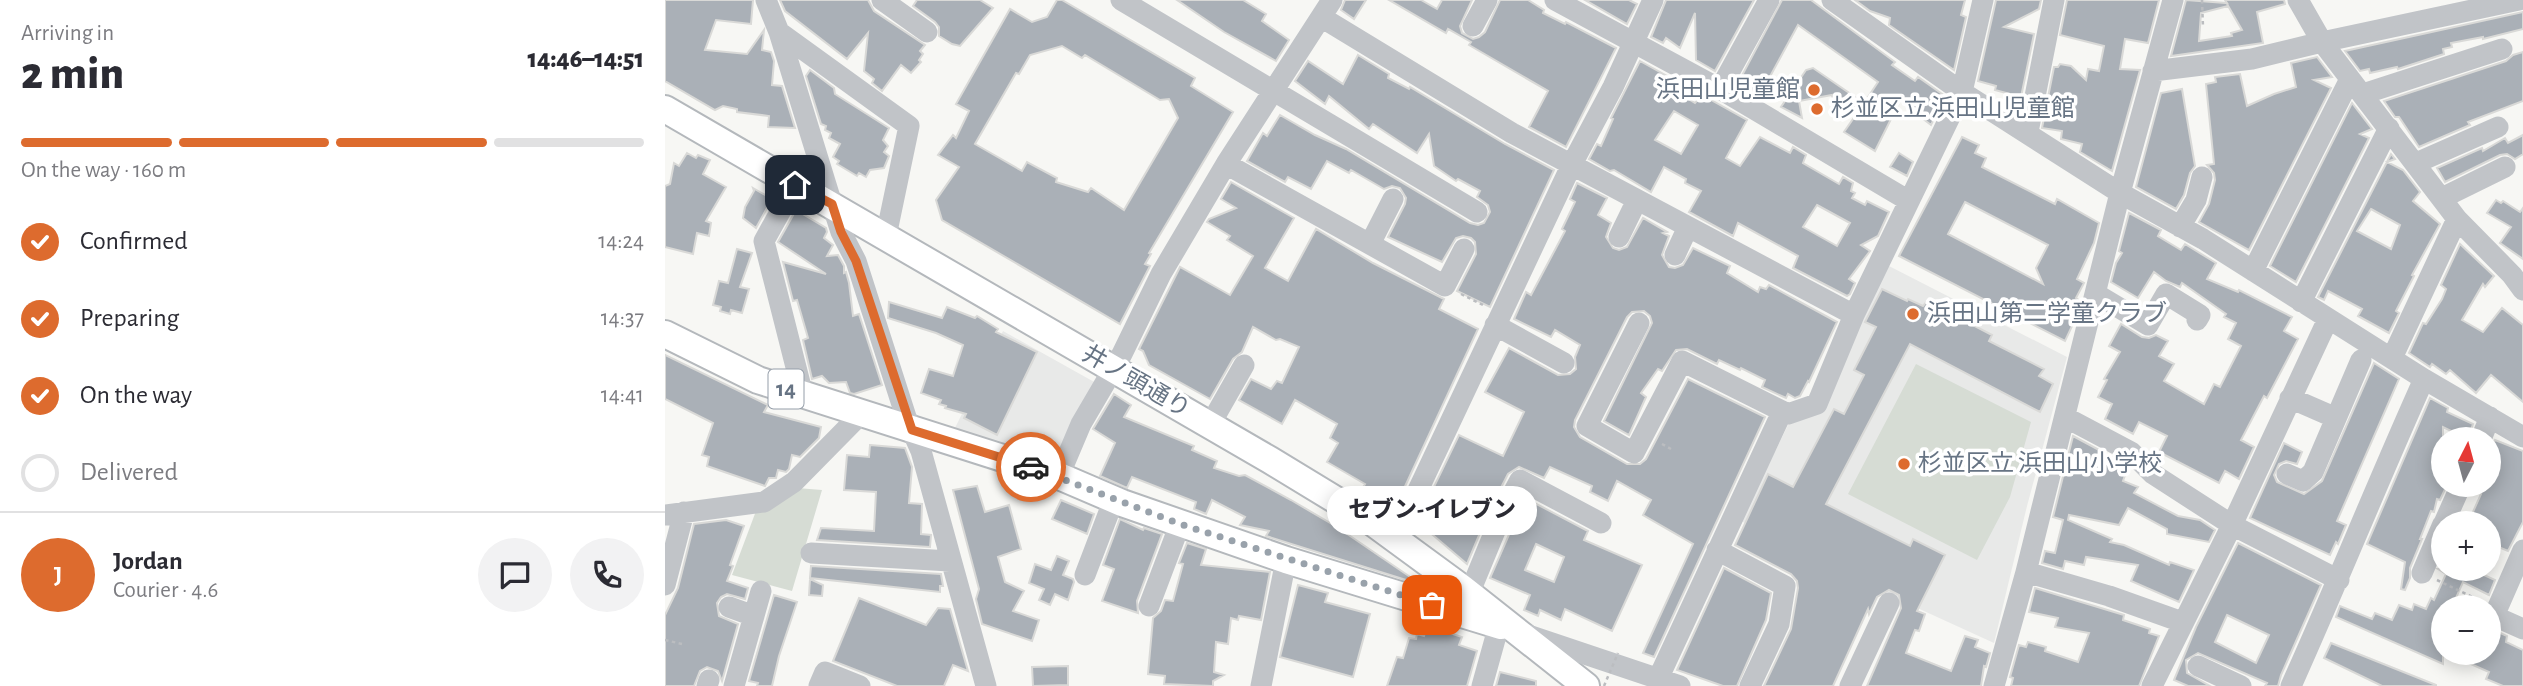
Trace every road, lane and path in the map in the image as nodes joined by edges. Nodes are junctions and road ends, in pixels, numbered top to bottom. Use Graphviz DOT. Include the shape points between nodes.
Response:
graph roads {
  1 [pos="765,0"];
  2 [pos="882,0"];
  3 [pos="1487,0"];
  4 [pos="1555,0"];
  5 [pos="1653,0"];
  6 [pos="1769,0"];
  7 [pos="1983,0"];
  8 [pos="2054,0"];
  9 [pos="2173,0"];
  10 [pos="2202,0"];
  11 [pos="2298,0"];
  12 [pos="2506,1"];
  13 [pos="1129,2"];
  14 [pos="1841,3"];
  15 [pos="904,6"];
  16 [pos="1327,8"];
  17 [pos="2431,9"];
  18 [pos="1473,26"];
  19 [pos="2203,27"];
  20 [pos="779,32"];
  21 [pos="927,32"];
  22 [pos="1633,42"];
  23 [pos="2322,42"];
  24 [pos="2502,49"];
  25 [pos="2153,71"];
  26 [pos="2356,87"];
  27 [pos="1720,89"];
  28 [pos="1273,92"];
  29 [pos="1962,92"];
  30 [pos="665,109"];
  31 [pos="2498,127"];
  32 [pos="2389,128"];
  33 [pos="2028,132"];
  34 [pos="2416,163"];
  35 [pos="1226,164"];
  36 [pos="1571,166"];
  37 [pos="2505,167"];
  38 [pos="2202,177"];
  39 [pos="795,185"];
  40 [pos="2120,192"];
  41 [pos="2442,198"];
  42 [pos="1393,199"];
  43 [pos="1637,200"];
  44 [pos="1909,201"];
  45 [pos="832,204"];
  46 [pos="1477,212"];
  47 [pos="2457,219"];
  48 [pos="2180,226"];
  49 [pos="1688,228"];
  50 [pos="886,236"];
  51 [pos="1619,237"];
  52 [pos="1370,244"];
  53 [pos="1464,250"];
  54 [pos="1675,255"];
  55 [pos="2253,271"];
  56 [pos="1445,286"];
  57 [pos="2523,290"];
  58 [pos="2096,293"];
  59 [pos="2301,302"];
  60 [pos="1854,315"];
  61 [pos="1498,319"];
  62 [pos="2328,319"];
  63 [pos="2197,320"];
  64 [pos="1639,323"];
  65 [pos="665,334"];
  66 [pos="2392,358"];
  67 [pos="2361,360"];
  68 [pos="1564,363"];
  69 [pos="1244,365"];
  70 [pos="1114,369"];
  71 [pos="2424,379"];
  72 [pos="800,383"];
  73 [pos="2290,398"];
  74 [pos="1782,412"];
  75 [pos="861,414"];
  76 [pos="2065,417"];
  77 [pos="2490,417"];
  78 [pos="2336,418"];
  79 [pos="1210,425"];
  80 [pos="2486,427"];
  81 [pos="912,430"];
  82 [pos="2523,437"];
  83 [pos="2287,474"];
  84 [pos="1059,476"];
  85 [pos="1114,499"];
  86 [pos="674,514"];
  87 [pos="1601,523"];
  88 [pos="1180,524"];
  89 [pos="2232,525"];
  90 [pos="1395,539"];
  91 [pos="1717,550"];
  92 [pos="2523,550"];
  93 [pos="2431,552"];
  94 [pos="811,553"];
  95 [pos="1286,560"];
  96 [pos="950,561"];
  97 [pos="2026,572"];
  98 [pos="2422,573"];
  99 [pos="1085,575"];
  100 [pos="2339,580"];
  101 [pos="665,585"];
  102 [pos="761,591"];
  103 [pos="1469,594"];
  104 [pos="2468,595"];
  105 [pos="2501,600"];
  106 [pos="1889,603"];
  107 [pos="1149,606"];
  108 [pos="729,607"];
  109 [pos="754,616"];
  110 [pos="2501,619"];
  111 [pos="2182,622"];
  112 [pos="1507,628"];
  113 [pos="2523,629"];
  114 [pos="665,640"];
  115 [pos="682,644"];
  116 [pos="1609,656"];
  117 [pos="2198,666"];
  118 [pos="1658,678"];
  119 [pos="1576,682"];
  120 [pos="734,686"];
  121 [pos="820,686"];
  122 [pos="860,686"];
  123 [pos="986,686"];
  124 [pos="1261,686"];
  125 [pos="1482,686"];
  126 [pos="1604,686"];
  127 [pos="1680,686"];
  128 [pos="1750,686"];
  129 [pos="1850,686"];
  130 [pos="1994,686"];
  131 [pos="2152,686"];
  132 [pos="2241,686"];
  133 [pos="2291,686"];
  1 -- 20 [label="street"];
  2 -- 15 [label="street"];
  3 -- 18 [label="street"];
  4 -- 22 [label="street"];
  5 -- 22 [label="street"];
  6 -- 27 [label="street"];
  7 -- 29 [label="street"];
  8 -- 33 [label="street"];
  9 -- 25 [label="street"];
  10 -- 19 [label="path"];
  11 -- 23 [label="street"];
  12 -- 17 [label="street"];
  13 -- 28 [label="street"];
  14 -- 29 [label="street"];
  15 -- 21 [label="street"];
  16 -- 28 [label="street"];
  16 -- 36 [label="street" via="1512,133"];
  17 -- 23 [label="street"];
  20 -- 45 [label="street"];
  20 -- 50 [label="street" via="909,126"];
  22 -- 27 [label="street"];
  22 -- 36 [label="street"];
  23 -- 25 [label="street" via="2252,59"];
  23 -- 26 [label="street"];
  24 -- 26 [label="street"];
  25 -- 40 [label="street"];
  26 -- 32 [label="street"];
  26 -- 55 [label="street"];
  27 -- 44 [label="street"];
  28 -- 35 [label="street"];
  28 -- 46 [label="street"];
  29 -- 33 [label="street"];
  29 -- 44 [label="street"];
  30 -- 39 [label="main road, 井ノ頭通り"];
  31 -- 34 [label="street"];
  32 -- 34 [label="street"];
  32 -- 59 [label="street"];
  33 -- 40 [label="street"];
  34 -- 41 [label="street"];
  35 -- 52 [label="street"];
  35 -- 70 [label="street" via="1161,274"];
  36 -- 43 [label="street"];
  36 -- 61 [label="street"];
  37 -- 41 [label="street"];
  38 -- 48 [label="street" via="2196,200"];
  39 -- 45 [label="main road, 井ノ頭通り"];
  39 -- 72 [label="street" via="764,241"];
  40 -- 48 [label="street"];
  40 -- 58 [label="street"];
  41 -- 47 [label="street"];
  42 -- 52 [label="street"];
  43 -- 49 [label="street"];
  43 -- 51 [label="street"];
  44 -- 60 [label="street"];
  45 -- 50 [label="main road, 井ノ頭通り"];
  45 -- 81 [label="street" via="856,261"];
  47 -- 57 [label="street"];
  47 -- 66 [label="street"];
  48 -- 55 [label="street"];
  49 -- 54 [label="street"];
  49 -- 60 [label="street"];
  50 -- 70 [label="main road, 井ノ頭通り"];
  52 -- 56 [label="street"];
  53 -- 56 [label="street"];
  55 -- 59 [label="street"];
  56 -- 61 [label="path"];
  58 -- 63 [label="street" via="2147,325 2166,294 2200,315"];
  58 -- 76 [label="street"];
  59 -- 62 [label="street"];
  60 -- 74 [label="street" via="1817,404"];
  61 -- 68 [label="street"];
  61 -- 90 [label="street"];
  62 -- 66 [label="street"];
  62 -- 73 [label="street"];
  64 -- 74 [label="street" via="1587,426 1633,453 1682,361"];
  65 -- 75 [label="main road, 14" via="758,380"];
  66 -- 71 [label="street"];
  67 -- 78 [label="street"];
  69 -- 79 [label="street"];
  70 -- 79 [label="main road, 井ノ頭通り"];
  70 -- 84 [label="street" via="1081,424"];
  71 -- 77 [label="street"];
  71 -- 100 [label="street"];
  73 -- 78 [label="street"];
  73 -- 89 [label="street"];
  74 -- 91 [label="street"];
  75 -- 81 [label="main road, 14"];
  75 -- 86 [label="street" via="794,482 764,502"];
  76 -- 89 [label="street" via="2131,452 2153,474"];
  76 -- 97 [label="street"];
  77 -- 80 [label="street"];
  77 -- 82 [label="street"];
  78 -- 83 [label="street" via="2313,472 2303,481"];
  79 -- 90 [label="main road, 井ノ頭通り"];
  81 -- 84 [label="main road, 14"];
  81 -- 96 [label="street"];
  84 -- 85 [label="main road, 14"];
  85 -- 88 [label="main road, 14"];
  85 -- 99 [label="street"];
  86 -- 101 [label="street"];
  87 -- 103 [label="street" via="1520,480"];
  88 -- 95 [label="main road, 14"];
  88 -- 107 [label="street"];
  89 -- 100 [label="street"];
  89 -- 111 [label="street"];
  90 -- 103 [label="main road, 井ノ頭通り"];
  91 -- 118 [label="street"];
  91 -- 128 [label="street" via="1784,586 1779,624"];
  92 -- 105 [label="street"];
  93 -- 98 [label="street"];
  94 -- 96 [label="street" via="854,565"];
  95 -- 112 [label="main road, 14"];
  95 -- 124 [label="street"];
  96 -- 123 [label="street"];
  97 -- 111 [label="street"];
  97 -- 130 [label="street"];
  98 -- 104 [label="path"];
  100 -- 133 [label="street"];
  102 -- 109 [label="street"];
  103 -- 112 [label="main road, 井ノ頭通り"];
  106 -- 129 [label="street"];
  108 -- 109 [label="street"];
  109 -- 120 [label="street"];
  110 -- 113 [label="street"];
  111 -- 131 [label="street"];
  112 -- 116 [label="street"];
  112 -- 119 [label="main road, 井ノ頭通り / 14"];
  112 -- 125 [label="street"];
  114 -- 115 [label="path"];
  116 -- 118 [label="street"];
  116 -- 119 [label="street" via="1581,659"];
  116 -- 126 [label="path, bridge"];
  117 -- 132 [label="street"];
  118 -- 127 [label="street"];
  121 -- 122 [label="street" via="825,672"];
}
